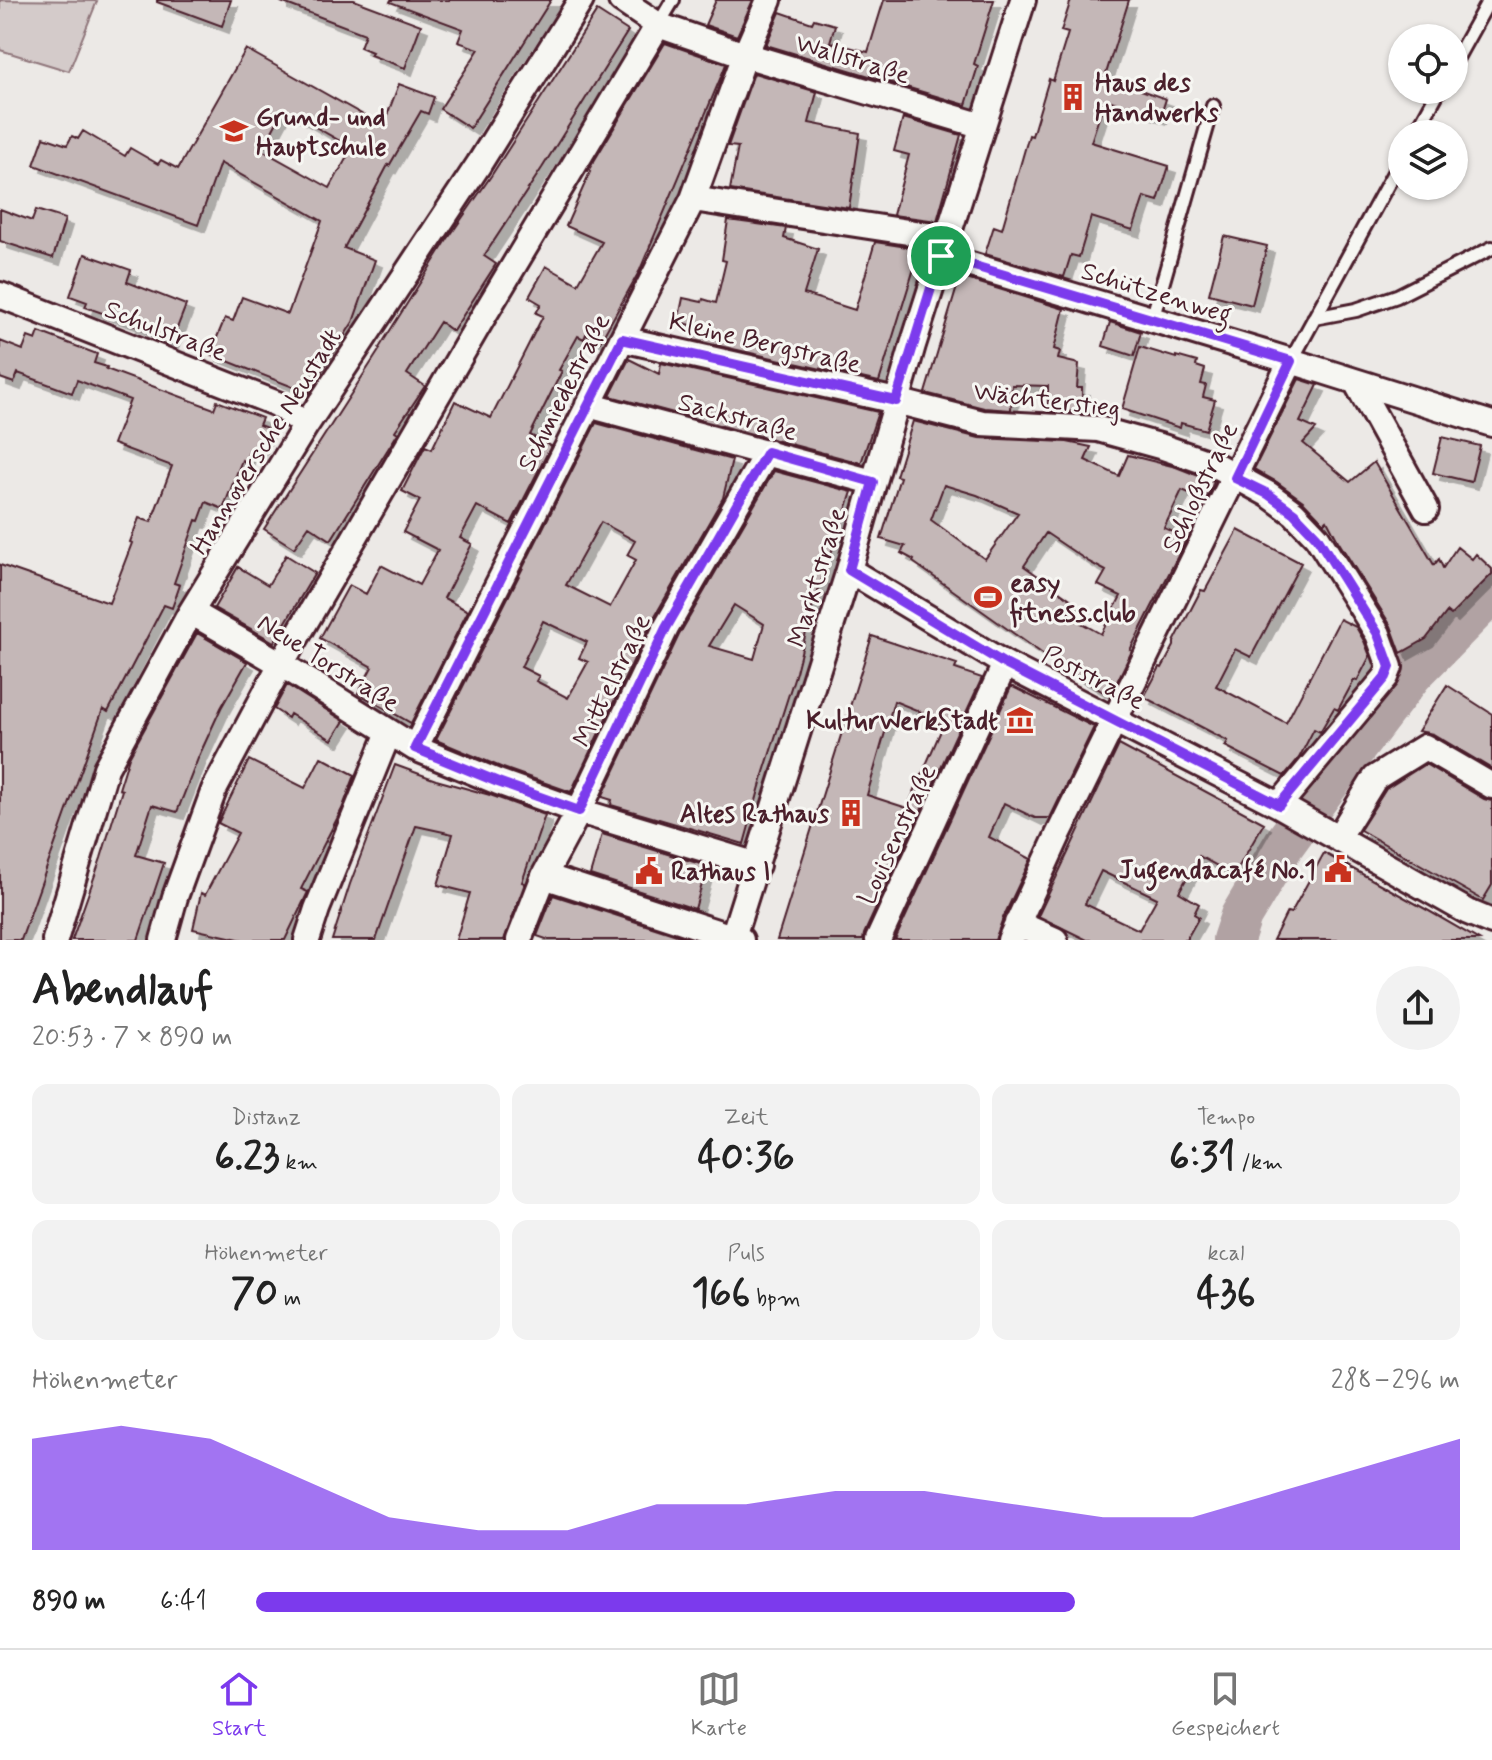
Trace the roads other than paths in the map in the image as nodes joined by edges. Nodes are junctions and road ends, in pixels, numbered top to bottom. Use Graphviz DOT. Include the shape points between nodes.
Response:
graph roads {
  1 [pos="581,0"];
  2 [pos="621,0"];
  3 [pos="673,0"];
  4 [pos="769,0"];
  5 [pos="1023,0"];
  6 [pos="1489,0"];
  7 [pos="658,25"];
  8 [pos="1468,38"];
  9 [pos="745,55"];
  10 [pos="1213,106"];
  11 [pos="983,126"];
  12 [pos="1388,183"];
  13 [pos="693,199"];
  14 [pos="944,247"];
  15 [pos="1492,248"];
  16 [pos="0,295"];
  17 [pos="1314,318"];
  18 [pos="1152,320"];
  19 [pos="622,339"];
  20 [pos="1291,361"];
  21 [pos="1356,382"];
  22 [pos="896,401"];
  23 [pos="588,405"];
  24 [pos="1492,424"];
  25 [pos="306,425"];
  26 [pos="767,452"];
  27 [pos="1235,478"];
  28 [pos="873,482"];
  29 [pos="1426,509"];
  30 [pos="849,570"];
  31 [pos="191,612"];
  32 [pos="281,664"];
  33 [pos="1005,664"];
  34 [pos="1115,720"];
  35 [pos="389,732"];
  36 [pos="415,748"];
  37 [pos="1492,786"];
  38 [pos="1284,808"];
  39 [pos="579,811"];
  40 [pos="1328,832"];
  41 [pos="757,865"];
  42 [pos="544,876"];
  43 [pos="1492,922"];
  44 [pos="1014,932"];
  45 [pos="736,939"];
  46 [pos="55,940"];
  47 [pos="163,940"];
  48 [pos="307,940"];
  49 [pos="519,940"];
  50 [pos="878,940"];
  51 [pos="1055,940"];
  1 -- 25 [label="street, Hannoversche Neustadt"];
  2 -- 7 [label="street, Wallstraße"];
  3 -- 7 [label="lane"];
  4 -- 9 [label="street, Schmiedestraße"];
  5 -- 11 [label="street, Marktstraße"];
  6 -- 8 [label="lane"];
  7 -- 9 [label="street, Wallstraße"];
  7 -- 32 [label="street"];
  9 -- 11 [label="street, Wallstraße"];
  9 -- 13 [label="street, Schmiedestraße"];
  10 -- 18 [label="lane"];
  11 -- 14 [label="street, Marktstraße"];
  12 -- 17 [label="lane"];
  13 -- 14 [label="street, Schützenweg"];
  13 -- 19 [label="street, Schmiedestraße"];
  14 -- 18 [label="street, Schützenweg"];
  14 -- 22 [label="street, Marktstraße"];
  15 -- 17 [label="lane" via="1397,296"];
  16 -- 25 [label="street, Schulstraße" via="277,404"];
  17 -- 20 [label="lane"];
  18 -- 20 [label="street, Schützenweg"];
  19 -- 22 [label="street, Kleine Bergstraße"];
  19 -- 23 [label="street, Schmiedestraße"];
  20 -- 21 [label="street, Schützenweg"];
  20 -- 27 [label="street, Schloßstraße"];
  21 -- 24 [label="street, Schützenweg"];
  21 -- 29 [label="street"];
  22 -- 27 [label="street, Wächterstieg" via="982,423 1098,429 1215,465"];
  22 -- 28 [label="street, Marktstraße"];
  23 -- 26 [label="street, Sackstraße"];
  23 -- 36 [label="street, Schmiedestraße"];
  25 -- 31 [label="street, Hannoversche Neustadt"];
  26 -- 28 [label="street, Sackstraße"];
  26 -- 39 [label="street, Mittelstraße" via="666,628"];
  27 -- 34 [label="street, Schloßstraße"];
  27 -- 38 [label="street, Wächterstieg" via="1268,494 1317,537 1378,634 1390,667"];
  28 -- 30 [label="street, Marktstraße"];
  30 -- 33 [label="street, Poststraße"];
  30 -- 41 [label="street, Marktstraße"];
  31 -- 32 [label="street, Neue Torstraße"];
  31 -- 46 [label="street, Hannoversche Neustadt" via="106,768"];
  32 -- 35 [label="street, Neue Torstraße"];
  32 -- 47 [label="street" via="214,790"];
  33 -- 34 [label="street, Poststraße"];
  33 -- 50 [label="street, Louisenstraße"];
  34 -- 38 [label="street, Poststraße"];
  34 -- 44 [label="street, Schloßstraße"];
  35 -- 36 [label="street, Neue Torstraße"];
  35 -- 48 [label="street"];
  36 -- 39 [label="street, Neue Torstraße"];
  37 -- 40 [label="street" via="1425,747 1375,778"];
  38 -- 40 [label="street, Poststraße"];
  39 -- 41 [label="street, Neue Torstraße"];
  39 -- 42 [label="street, Mittelstraße"];
  40 -- 43 [label="street, Poststraße"];
  41 -- 45 [label="street, Marktstraße"];
  42 -- 45 [label="street"];
  42 -- 49 [label="street, Mittelstraße"];
  44 -- 51 [label="street"];
}
